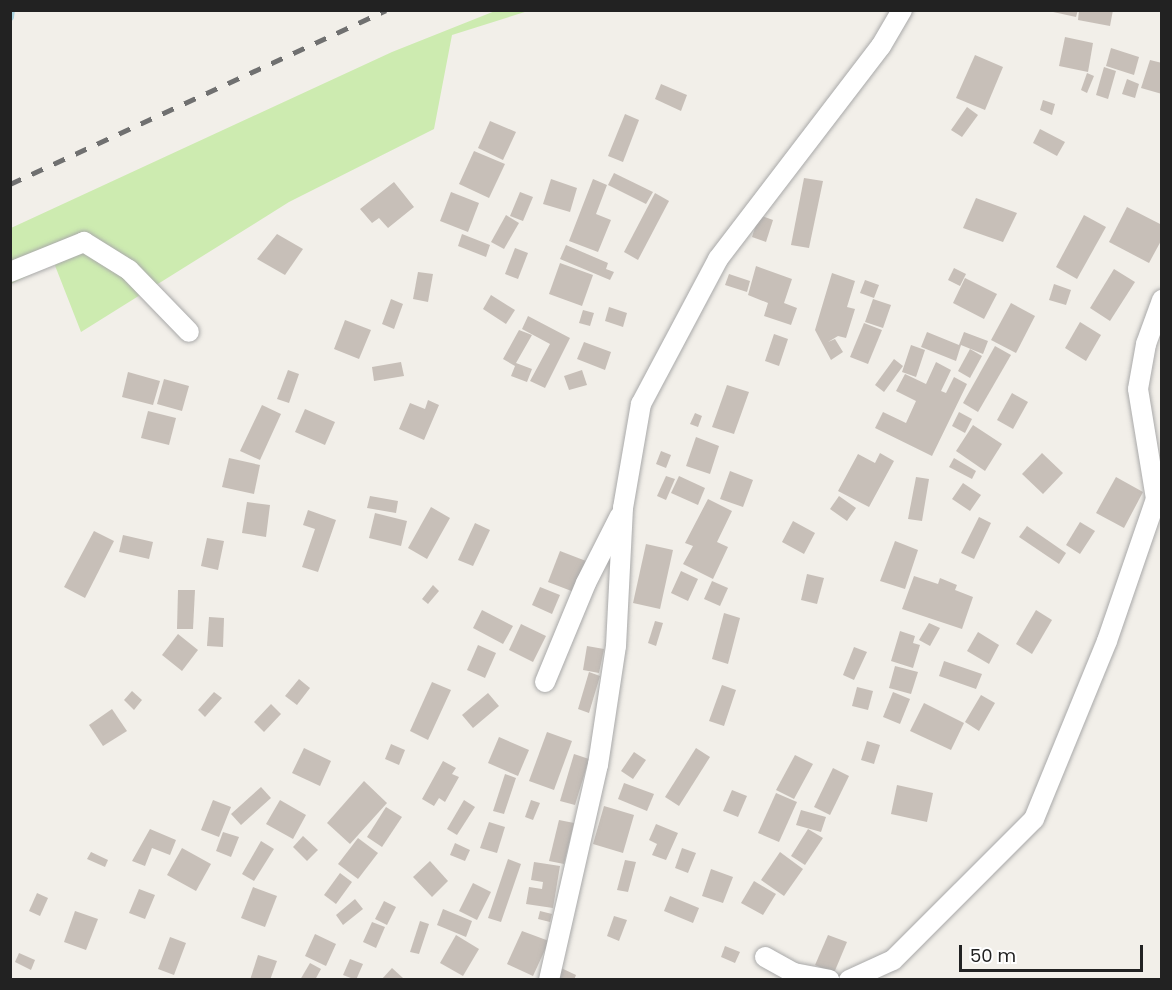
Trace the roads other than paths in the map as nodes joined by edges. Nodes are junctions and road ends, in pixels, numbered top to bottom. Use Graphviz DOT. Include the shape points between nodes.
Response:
graph roads {
  1 [pos="902,10"];
  2 [pos="10,272"];
  3 [pos="1161,300"];
  4 [pos="189,332"];
  5 [pos="624,508"];
  6 [pos="545,682"];
  7 [pos="765,957"];
  8 [pos="549,980"];
  9 [pos="829,980"];
  10 [pos="849,980"];
  1 -- 5 [label="street" via="881,46 718,259 672,341 641,404"];
  2 -- 4 [label="street" via="84,242 129,270"];
  3 -- 10 [label="street" via="1146,344 1138,389 1156,499 1107,641 1034,819 893,960"];
  5 -- 6 [label="street" via="586,583"];
  5 -- 8 [label="street" via="616,646 598,765"];
  7 -- 9 [label="street" via="795,974"];
}
